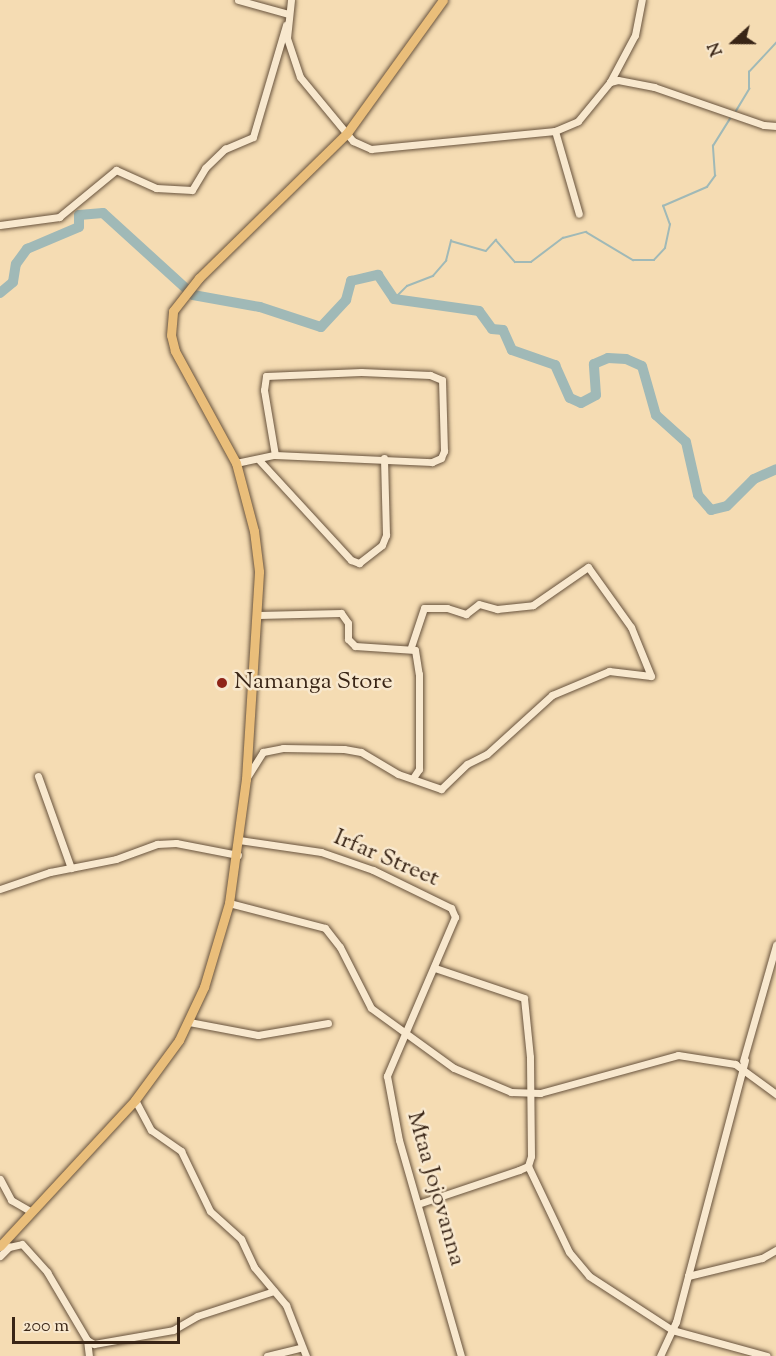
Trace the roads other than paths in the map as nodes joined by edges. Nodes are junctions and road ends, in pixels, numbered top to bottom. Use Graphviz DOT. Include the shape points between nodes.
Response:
graph roads {
  1 [pos="238,0"];
  2 [pos="291,0"];
  3 [pos="443,0"];
  4 [pos="642,0"];
  5 [pos="288,14"];
  6 [pos="287,23"];
  7 [pos="610,82"];
  8 [pos="776,126"];
  9 [pos="555,131"];
  10 [pos="347,133"];
  11 [pos="579,214"];
  12 [pos="0,225"];
  13 [pos="275,455"];
  14 [pos="384,458"];
  15 [pos="260,460"];
  16 [pos="236,463"];
  17 [pos="258,615"];
  18 [pos="411,647"];
  19 [pos="38,776"];
  20 [pos="413,778"];
  21 [pos="246,779"];
  22 [pos="239,840"];
  23 [pos="238,855"];
  24 [pos="71,868"];
  25 [pos="0,889"];
  26 [pos="229,903"];
  27 [pos="776,945"];
  28 [pos="435,968"];
  29 [pos="189,1022"];
  30 [pos="328,1023"];
  31 [pos="403,1033"];
  32 [pos="745,1060"];
  33 [pos="735,1064"];
  34 [pos="742,1070"];
  35 [pos="776,1094"];
  36 [pos="529,1095"];
  37 [pos="135,1100"];
  38 [pos="528,1166"];
  39 [pos="0,1179"];
  40 [pos="418,1204"];
  41 [pos="32,1212"];
  42 [pos="0,1246"];
  43 [pos="776,1250"];
  44 [pos="0,1256"];
  45 [pos="688,1276"];
  46 [pos="274,1291"];
  47 [pos="672,1330"];
  48 [pos="87,1340"];
  49 [pos="302,1347"];
  50 [pos="89,1356"];
  51 [pos="267,1356"];
  52 [pos="306,1356"];
  53 [pos="461,1356"];
  54 [pos="660,1356"];
  55 [pos="767,1356"];
  1 -- 5 [label="street"];
  2 -- 5 [label="street"];
  3 -- 10 [label="main road"];
  4 -- 7 [label="street" via="635,35"];
  5 -- 6 [label="street"];
  6 -- 10 [label="street" via="289,48 300,77"];
  6 -- 12 [label="street" via="253,137 225,149 205,168 192,190 156,188 116,170 59,217"];
  7 -- 8 [label="street" via="627,80"];
  7 -- 9 [label="street" via="587,114"];
  9 -- 10 [label="street" via="378,149 359,145"];
  9 -- 11 [label="street"];
  10 -- 16 [label="main road" via="184,293 170,322 176,351"];
  13 -- 14 [label="street"];
  13 -- 14 [label="street" via="264,390 266,376 361,372 438,377 445,386 441,458 432,462"];
  13 -- 15 [label="street"];
  14 -- 15 [label="street" via="386,534 381,545 359,563 351,560"];
  15 -- 16 [label="street"];
  16 -- 17 [label="main road" via="254,531 259,571"];
  17 -- 18 [label="street" via="341,613 348,623 348,639 356,646"];
  17 -- 21 [label="main road"];
  18 -- 20 [label="street" via="419,674 419,769"];
  18 -- 20 [label="street" via="424,608 447,608 466,614 478,604 496,609 533,604 588,567 631,627 651,676 620,670 591,677 552,695 444,788 432,788"];
  19 -- 24 [label="street"];
  20 -- 21 [label="street" via="361,752 283,748 259,754 253,773"];
  21 -- 22 [label="main road"];
  22 -- 23 [label="main road"];
  22 -- 28 [label="street, Irfar Street" via="321,852 373,870 451,908 454,926"];
  23 -- 24 [label="street" via="167,843"];
  23 -- 26 [label="main road"];
  24 -- 25 [label="street"];
  26 -- 29 [label="main road"];
  26 -- 31 [label="street" via="325,928 340,947 364,1000"];
  27 -- 32 [label="street"];
  28 -- 31 [label="street, Irfar Street"];
  28 -- 36 [label="street" via="524,998"];
  29 -- 30 [label="street" via="258,1035"];
  29 -- 37 [label="main road"];
  31 -- 36 [label="street" via="470,1076"];
  31 -- 40 [label="street, Mtaa Jojovanna" via="387,1076 399,1140"];
  32 -- 33 [label="street"];
  32 -- 34 [label="street"];
  33 -- 34 [label="street"];
  33 -- 36 [label="street" via="678,1055"];
  34 -- 35 [label="street"];
  34 -- 45 [label="street"];
  36 -- 38 [label="street"];
  37 -- 41 [label="main road"];
  37 -- 46 [label="street" via="151,1130 181,1151 210,1211 241,1239 254,1267"];
  38 -- 40 [label="street"];
  38 -- 47 [label="street" via="579,1266"];
  39 -- 41 [label="street" via="10,1200"];
  40 -- 53 [label="street, Mtaa Jojovanna"];
  41 -- 42 [label="main road"];
  43 -- 45 [label="street" via="762,1258"];
  44 -- 48 [label="street" via="9,1247 22,1244 47,1272"];
  45 -- 47 [label="street"];
  46 -- 48 [label="street" via="196,1316 173,1330 94,1344"];
  46 -- 49 [label="street" via="291,1314"];
  47 -- 54 [label="street"];
  47 -- 55 [label="street"];
  48 -- 50 [label="street"];
  49 -- 51 [label="street"];
  49 -- 52 [label="street"];
}
